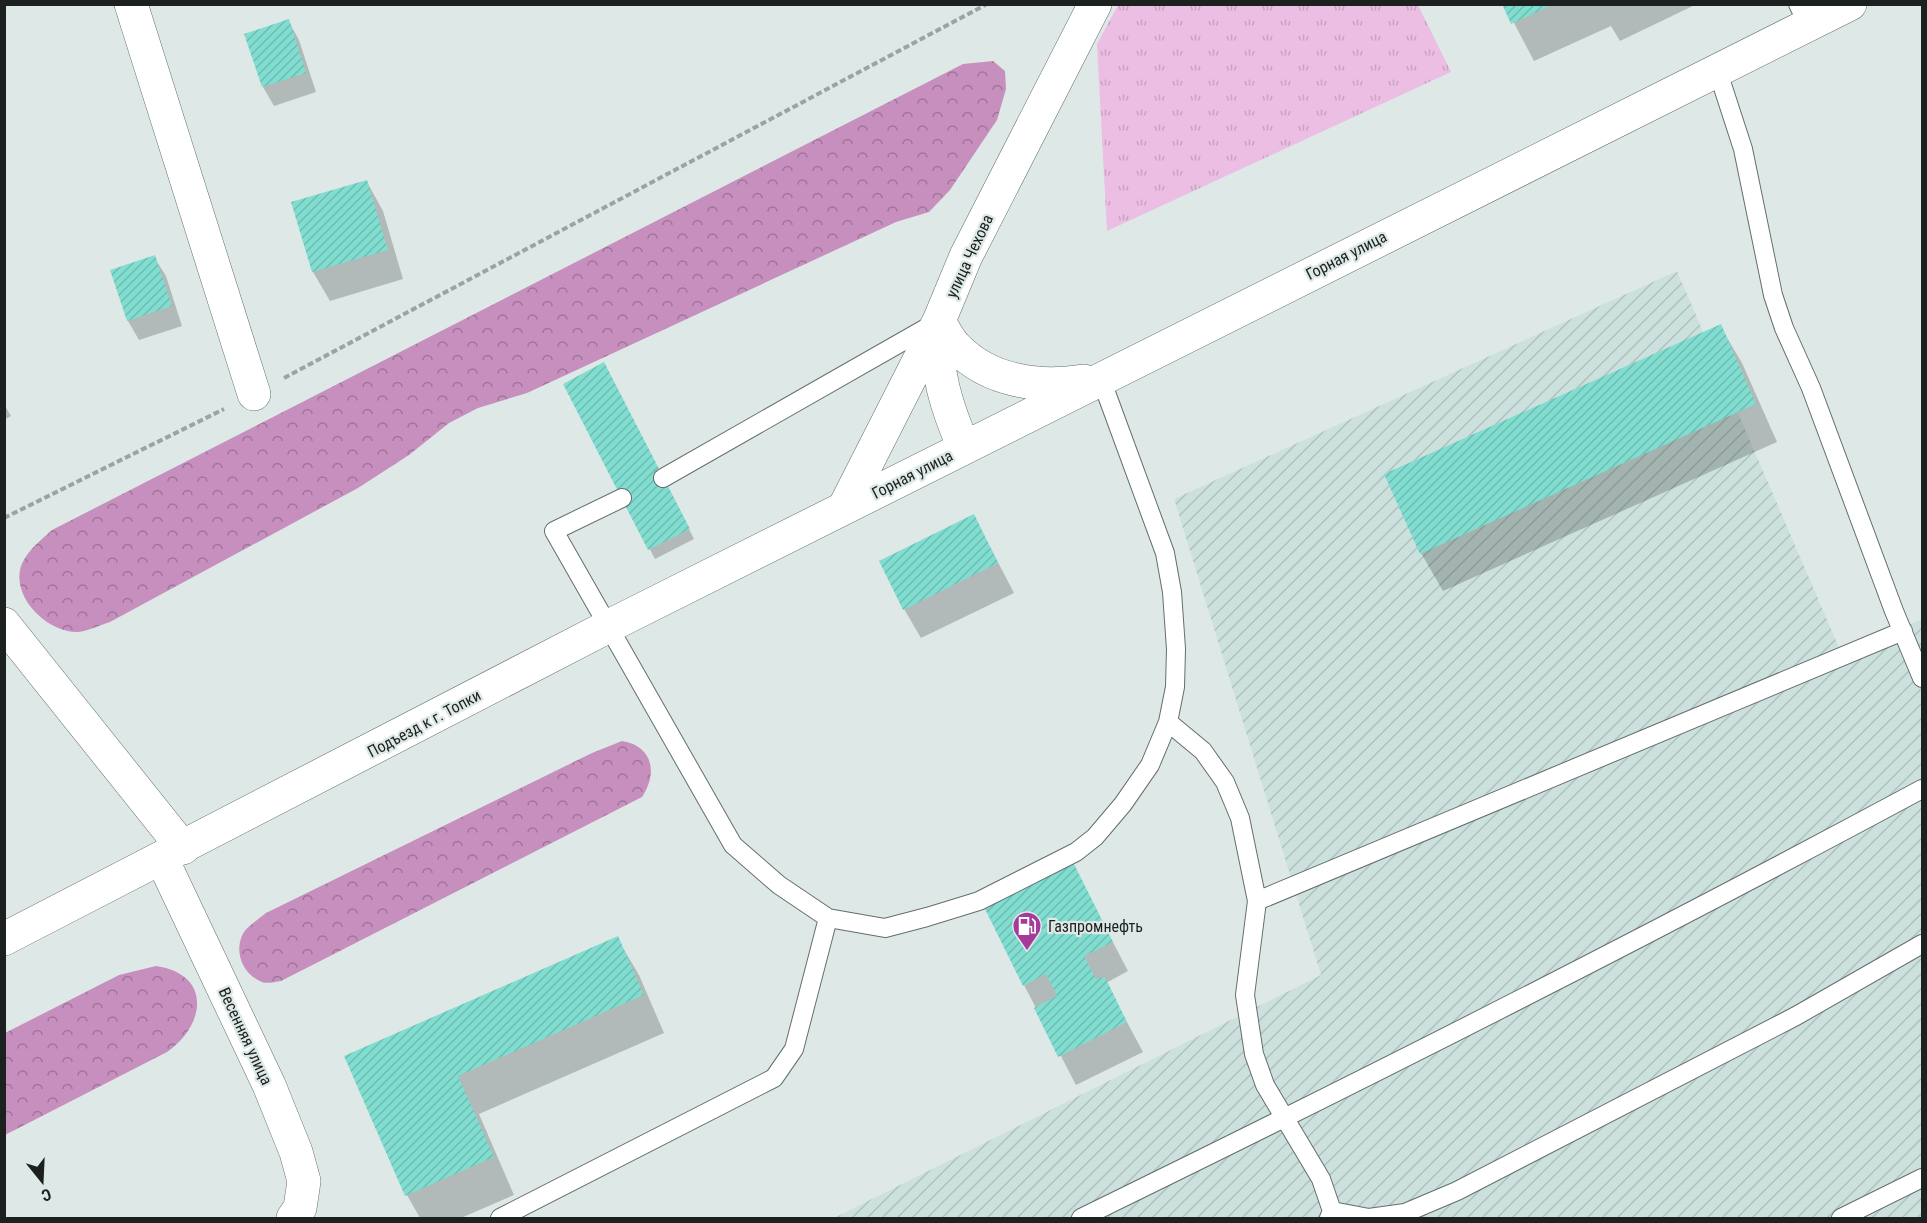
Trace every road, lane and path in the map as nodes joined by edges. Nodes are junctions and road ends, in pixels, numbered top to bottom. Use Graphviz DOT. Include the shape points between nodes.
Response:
graph roads {
  1 [pos="130,4"];
  2 [pos="987,4"];
  3 [pos="1095,4"];
  4 [pos="1850,4"];
  5 [pos="1803,15"];
  6 [pos="1717,69"];
  7 [pos="939,321"];
  8 [pos="1101,379"];
  9 [pos="254,394"];
  10 [pos="964,448"];
  11 [pos="663,478"];
  12 [pos="622,498"];
  13 [pos="844,508"];
  14 [pos="4,518"];
  15 [pos="4,624"];
  16 [pos="609,626"];
  17 [pos="1902,631"];
  18 [pos="1923,678"];
  19 [pos="1168,722"];
  20 [pos="1923,789"];
  21 [pos="172,854"];
  22 [pos="1257,901"];
  23 [pos="828,918"];
  24 [pos="4,939"];
  25 [pos="1923,944"];
  26 [pos="1286,1119"];
  27 [pos="1923,1178"];
  28 [pos="1330,1215"];
  29 [pos="293,1218"];
  30 [pos="500,1218"];
  31 [pos="1081,1218"];
  32 [pos="1841,1218"];
  1 -- 9 [label="street"];
  2 -- 9 [label="path"];
  3 -- 7 [label="street, улица Чехова" via="966,256"];
  4 -- 5 [label="street, Горная улица"];
  5 -- 6 [label="street, Горная улица"];
  6 -- 8 [label="street, Горная улица"];
  6 -- 17 [label="lane" via="1743,149 1773,295"];
  7 -- 8 [label="street" via="955,347 968,358 1008,378 1054,386"];
  7 -- 10 [label="street" via="939,378"];
  7 -- 11 [label="lane"];
  7 -- 13 [label="street, улица Чехова"];
  8 -- 10 [label="street, Горная улица"];
  8 -- 19 [label="lane" via="1165,553 1176,649 1175,687"];
  9 -- 14 [label="path"];
  10 -- 13 [label="street, Горная улица"];
  12 -- 16 [label="lane" via="554,531"];
  13 -- 16 [label="street, Подъезд к г. Топки"];
  15 -- 21 [label="street, Весенняя улица"];
  16 -- 21 [label="street, Подъезд к г. Топки"];
  16 -- 23 [label="lane" via="733,845 779,885"];
  17 -- 18 [label="lane"];
  17 -- 22 [label="lane"];
  19 -- 22 [label="lane" via="1203,751 1225,782 1240,818"];
  19 -- 23 [label="lane" via="1150,765 1123,804 1095,837 1076,852 979,901 927,917 885,928"];
  20 -- 26 [label="lane" via="1670,924"];
  21 -- 24 [label="street, Подъезд к г. Топки"];
  21 -- 29 [label="street, Весенняя улица" via="296,1152 304,1181 300,1208"];
  22 -- 26 [label="lane" via="1245,995 1248,1024 1265,1084"];
  23 -- 30 [label="lane" via="794,1049 774,1078"];
  25 -- 28 [label="lane" via="1796,1016 1457,1191 1405,1213 1369,1218"];
  26 -- 28 [label="lane" via="1322,1179"];
  26 -- 31 [label="lane"];
  27 -- 32 [label="lane"];
}
